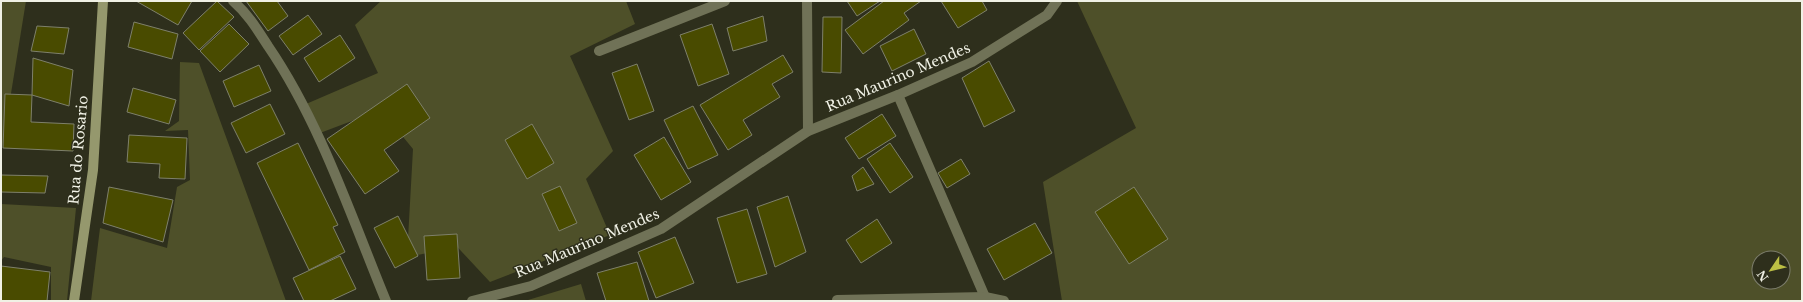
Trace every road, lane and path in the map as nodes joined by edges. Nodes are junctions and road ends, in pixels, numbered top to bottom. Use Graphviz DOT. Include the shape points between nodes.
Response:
graph roads {
  1 [pos="103,1"];
  2 [pos="233,1"];
  3 [pos="725,1"];
  4 [pos="807,1"];
  5 [pos="1057,2"];
  6 [pos="598,51"];
  7 [pos="898,95"];
  8 [pos="808,131"];
  9 [pos="985,297"];
  10 [pos="837,300"];
  11 [pos="74,301"];
  12 [pos="386,301"];
  13 [pos="472,301"];
  14 [pos="1004,301"];
  1 -- 11 [label="street, Rua do Rosario" via="93,170"];
  2 -- 12 [label="street" via="245,12 286,72 328,158"];
  3 -- 6 [label="street"];
  4 -- 8 [label="street, Rua Maurino Mendes"];
  5 -- 7 [label="street, Rua Maurino Mendes" via="1047,15 972,62"];
  7 -- 8 [label="street, Rua Maurino Mendes"];
  7 -- 9 [label="street"];
  8 -- 13 [label="street, Rua Maurino Mendes" via="661,229 531,286"];
  9 -- 10 [label="street"];
  9 -- 14 [label="street"];
}
